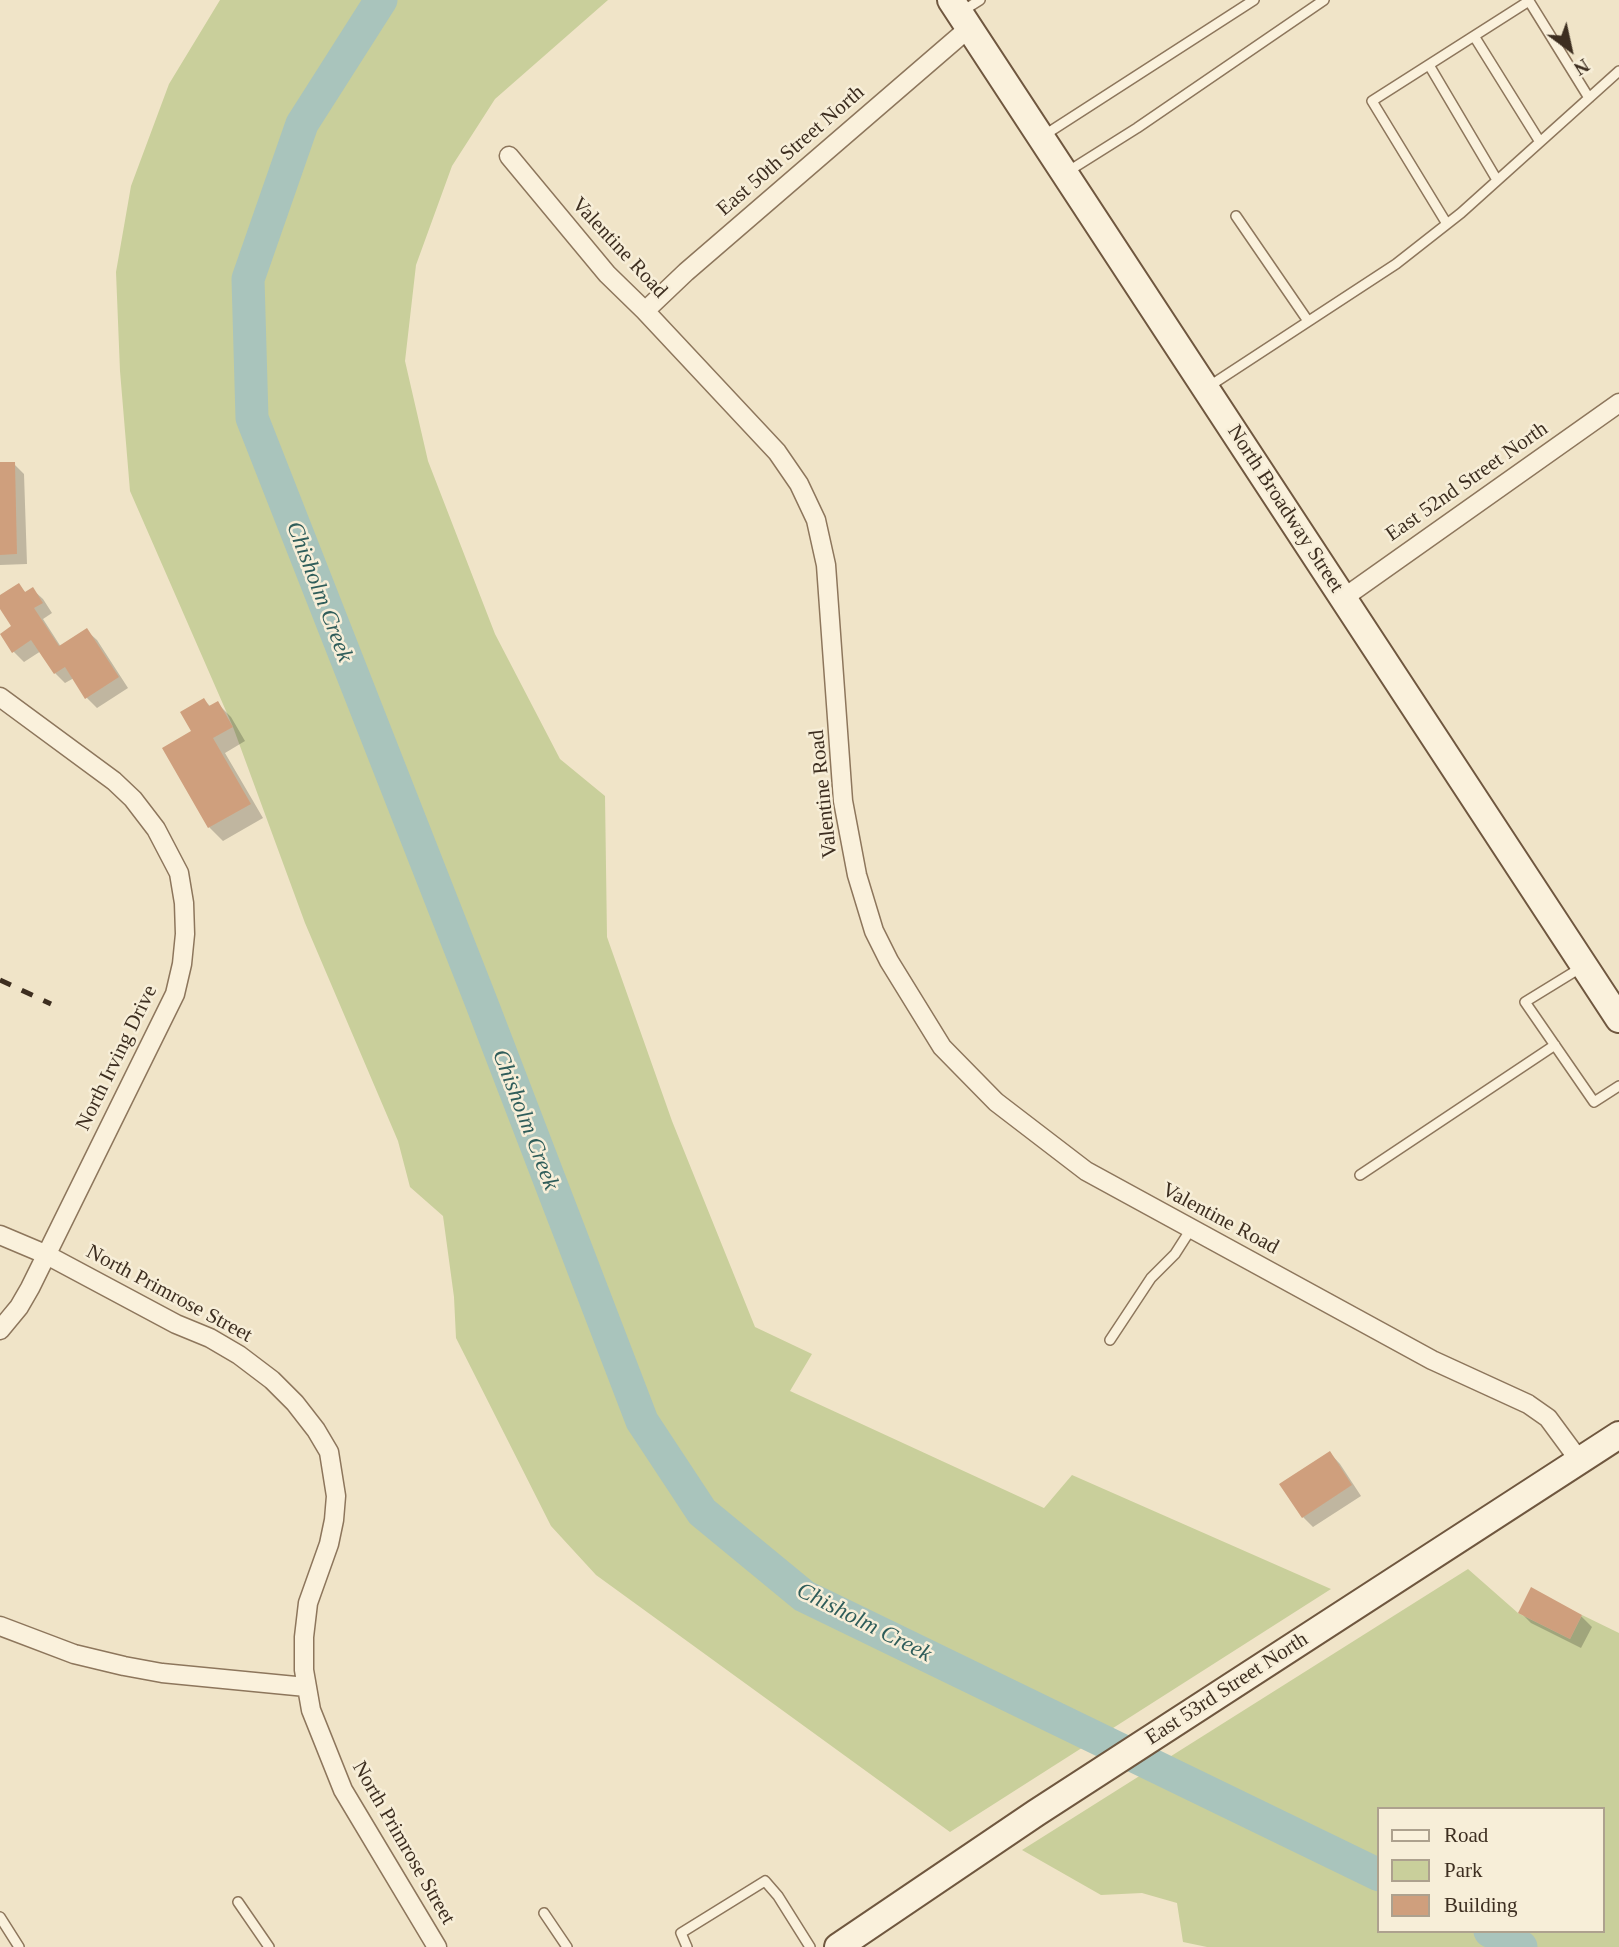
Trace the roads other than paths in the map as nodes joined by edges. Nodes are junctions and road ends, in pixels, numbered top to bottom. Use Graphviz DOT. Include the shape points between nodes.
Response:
graph roads {
  1 [pos="1254,0"];
  2 [pos="1324,0"];
  3 [pos="1530,1"];
  4 [pos="965,10"];
  5 [pos="1474,36"];
  6 [pos="1429,65"];
  7 [pos="1619,71"];
  8 [pos="1589,98"];
  9 [pos="1041,137"];
  10 [pos="1540,142"];
  11 [pos="509,156"];
  12 [pos="1065,173"];
  13 [pos="1497,180"];
  14 [pos="1237,216"];
  15 [pos="1447,224"];
  16 [pos="645,311"];
  17 [pos="1308,321"];
  18 [pos="1206,388"];
  19 [pos="1619,403"];
  20 [pos="1342,599"];
  21 [pos="0,697"];
  22 [pos="1584,966"];
  23 [pos="1619,1019"];
  24 [pos="1555,1045"];
  25 [pos="1619,1086"];
  26 [pos="1360,1175"];
  27 [pos="1191,1229"];
  28 [pos="0,1234"];
  29 [pos="45,1254"];
  30 [pos="0,1330"];
  31 [pos="1110,1340"];
  32 [pos="1619,1434"];
  33 [pos="1579,1460"];
  34 [pos="0,1626"];
  35 [pos="306,1687"];
  36 [pos="238,1902"];
  37 [pos="544,1913"];
  38 [pos="0,1917"];
  39 [pos="19,1947"];
  40 [pos="269,1947"];
  41 [pos="437,1947"];
  42 [pos="568,1947"];
  43 [pos="687,1947"];
  44 [pos="810,1947"];
  45 [pos="838,1947"];
  1 -- 9 [label="lane"];
  2 -- 12 [label="lane"];
  3 -- 5 [label="lane"];
  3 -- 8 [label="lane"];
  4 -- 9 [label="main road, North Broadway Street"];
  4 -- 16 [label="street, East 50th Street North"];
  5 -- 6 [label="lane"];
  5 -- 10 [label="lane"];
  6 -- 13 [label="lane"];
  6 -- 15 [label="lane" via="1372,101"];
  7 -- 8 [label="lane"];
  8 -- 10 [label="lane"];
  9 -- 12 [label="main road, North Broadway Street"];
  10 -- 13 [label="lane"];
  11 -- 16 [label="street, Valentine Road" via="569,231"];
  12 -- 18 [label="main road, North Broadway Street"];
  13 -- 15 [label="lane"];
  14 -- 17 [label="lane"];
  15 -- 17 [label="lane" via="1396,264"];
  16 -- 27 [label="street, Valentine Road" via="777,452 816,520 826,565 850,847 874,931 905,990 942,1046 996,1102 1086,1171"];
  17 -- 18 [label="lane"];
  18 -- 20 [label="main road, North Broadway Street"];
  19 -- 20 [label="street, East 52nd Street North"];
  20 -- 22 [label="main road, North Broadway Street"];
  21 -- 29 [label="street, North Irving Drive" via="133,799 169,851 179,873 184,903 183,956 175,994"];
  22 -- 23 [label="main road, North Broadway Street"];
  22 -- 24 [label="lane" via="1525,1002"];
  24 -- 25 [label="lane" via="1594,1102"];
  24 -- 26 [label="lane"];
  27 -- 31 [label="lane" via="1175,1254 1150,1278"];
  27 -- 33 [label="street, Valentine Road" via="1432,1360 1528,1404 1548,1418"];
  28 -- 29 [label="street, North Primrose Street"];
  29 -- 30 [label="street, North Irving Drive" via="19,1307"];
  29 -- 35 [label="street, North Primrose Street" via="239,1354 295,1403 329,1452 336,1496 334,1520 308,1603"];
  32 -- 33 [label="main road, East 53rd Street North"];
  33 -- 45 [label="main road, East 53rd Street North"];
  34 -- 35 [label="street" via="124,1667"];
  35 -- 41 [label="street, North Primrose Street" via="318,1732 343,1790"];
  36 -- 40 [label="lane"];
  37 -- 42 [label="lane"];
  38 -- 39 [label="lane"];
  43 -- 44 [label="lane" via="681,1933 765,1881"];
}
